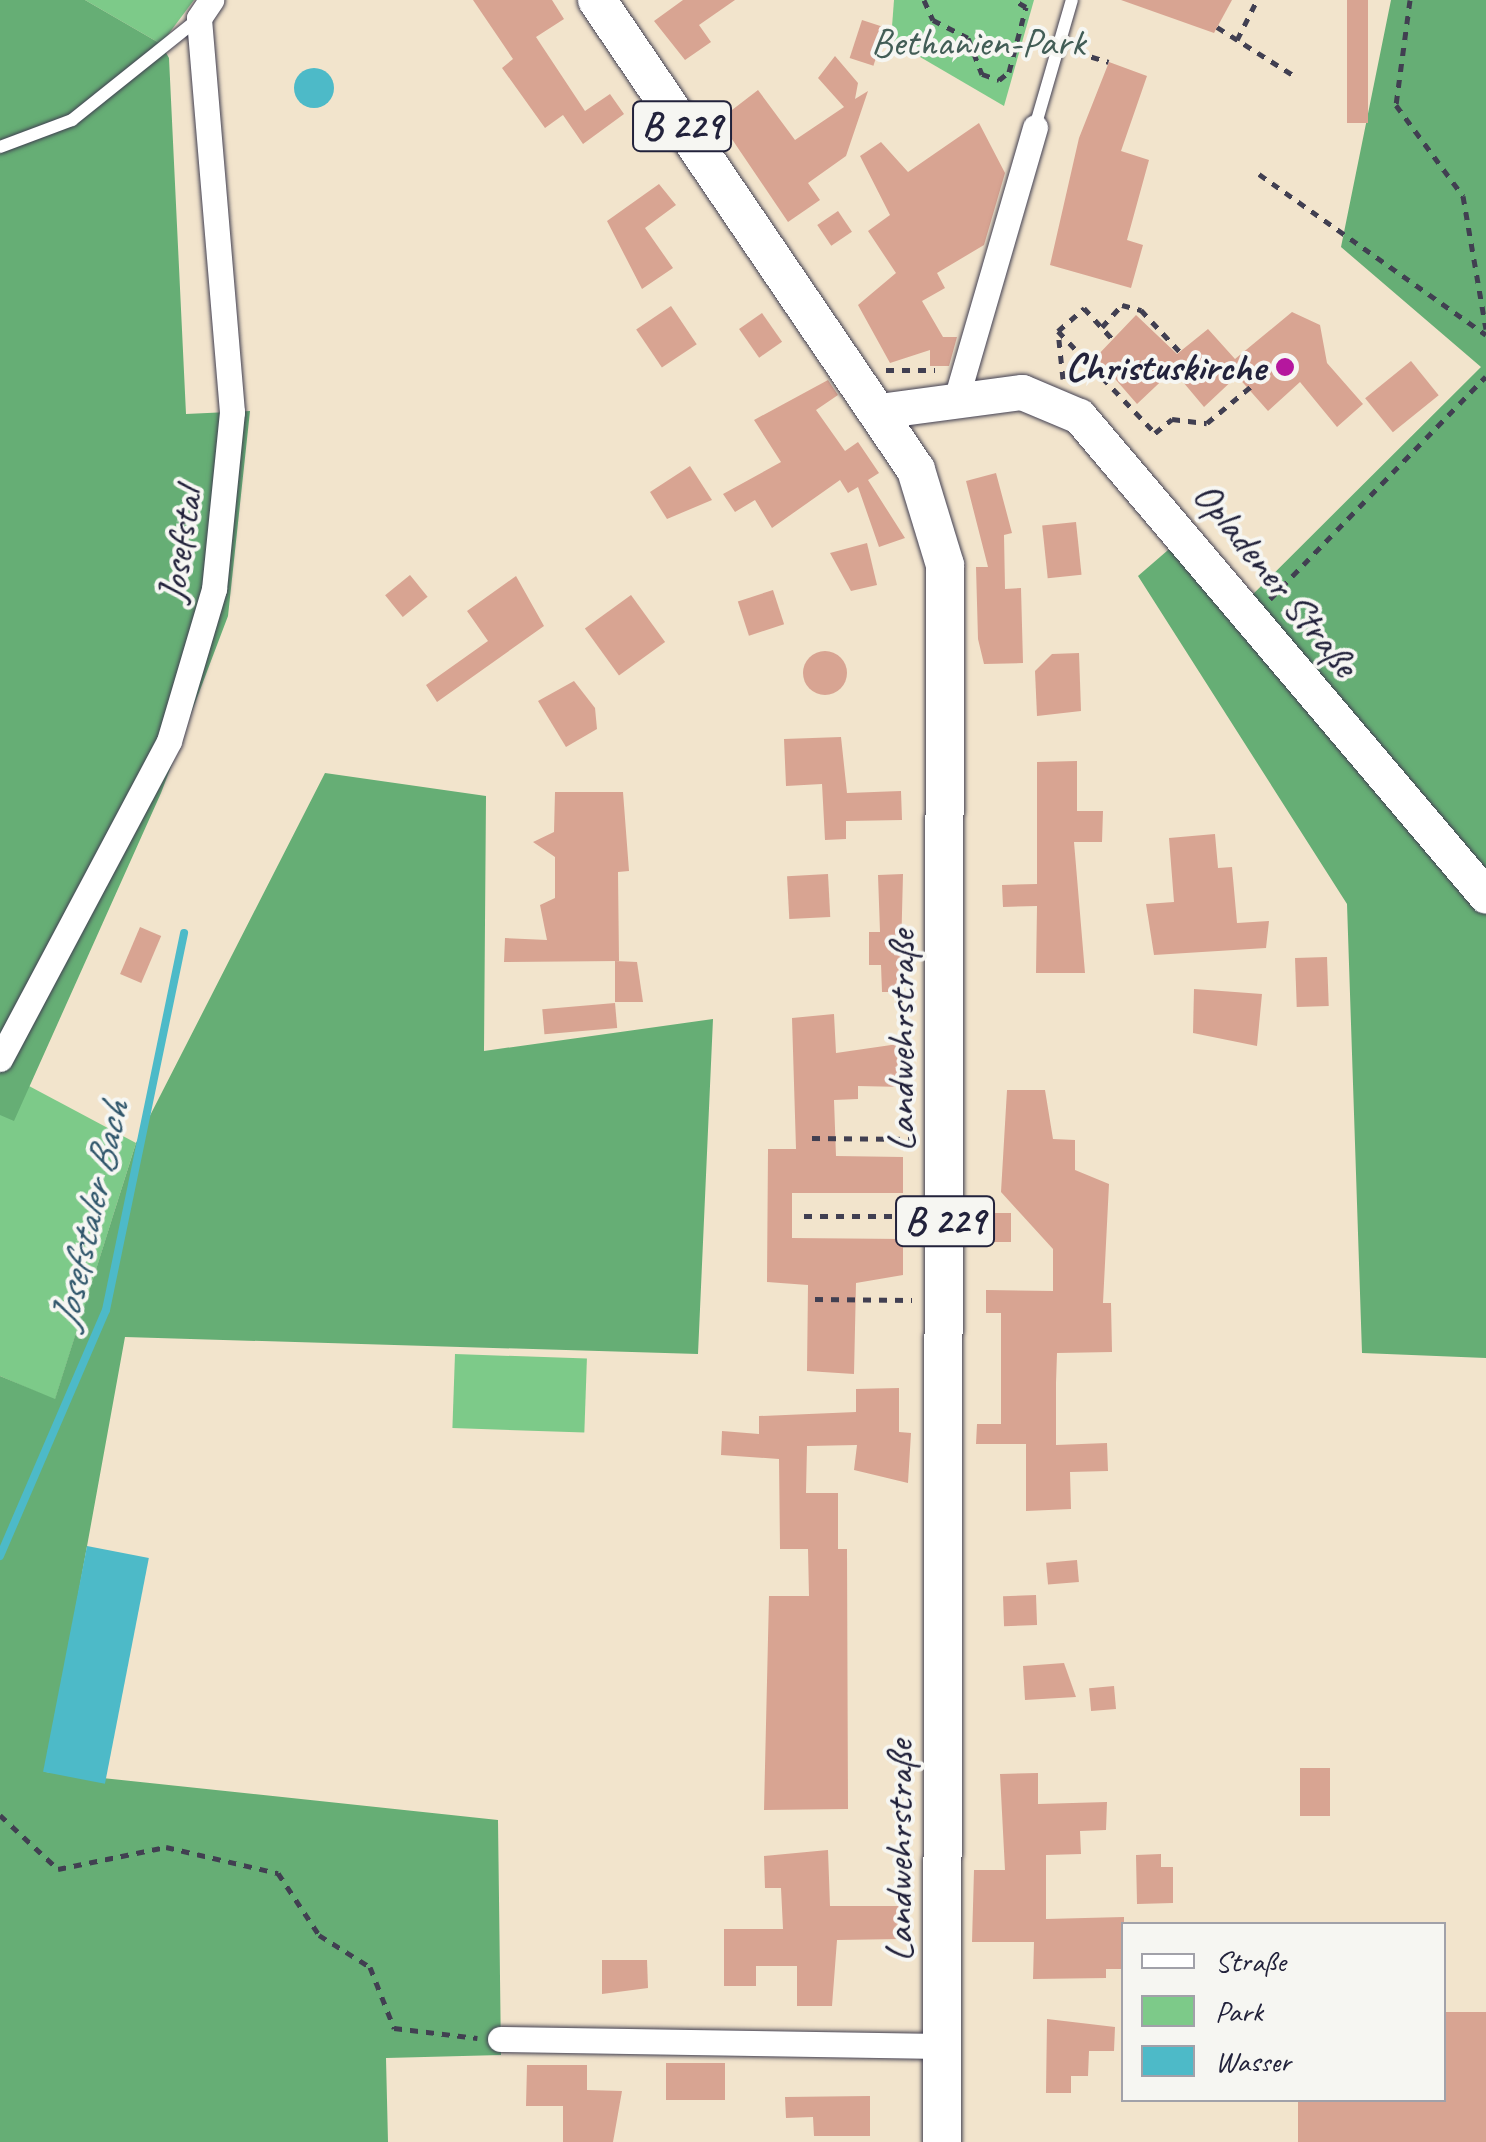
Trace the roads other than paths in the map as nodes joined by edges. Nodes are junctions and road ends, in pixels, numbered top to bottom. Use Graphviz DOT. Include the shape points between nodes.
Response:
graph roads {
  1 [pos="598,0"];
  2 [pos="1072,0"];
  3 [pos="205,9"];
  4 [pos="1035,127"];
  5 [pos="0,148"];
  6 [pos="957,396"];
  7 [pos="879,411"];
  8 [pos="1486,896"];
  9 [pos="0,1058"];
  10 [pos="500,2039"];
  11 [pos="944,2046"];
  12 [pos="942,2142"];
  1 -- 7 [label="main road, B 229"];
  2 -- 4 [label="lane"];
  3 -- 5 [label="lane" via="72,120"];
  3 -- 9 [label="street, Josefstal" via="232,412 214,589 170,742"];
  4 -- 6 [label="street"];
  6 -- 7 [label="main road, Opladener Straße"];
  6 -- 8 [label="main road, Opladener Straße" via="1022,392 1079,416"];
  7 -- 11 [label="main road, Landwehrstraße / B 229" via="916,470 945,565"];
  10 -- 11 [label="street"];
  11 -- 12 [label="main road, Landwehrstraße / B 229"];
}
